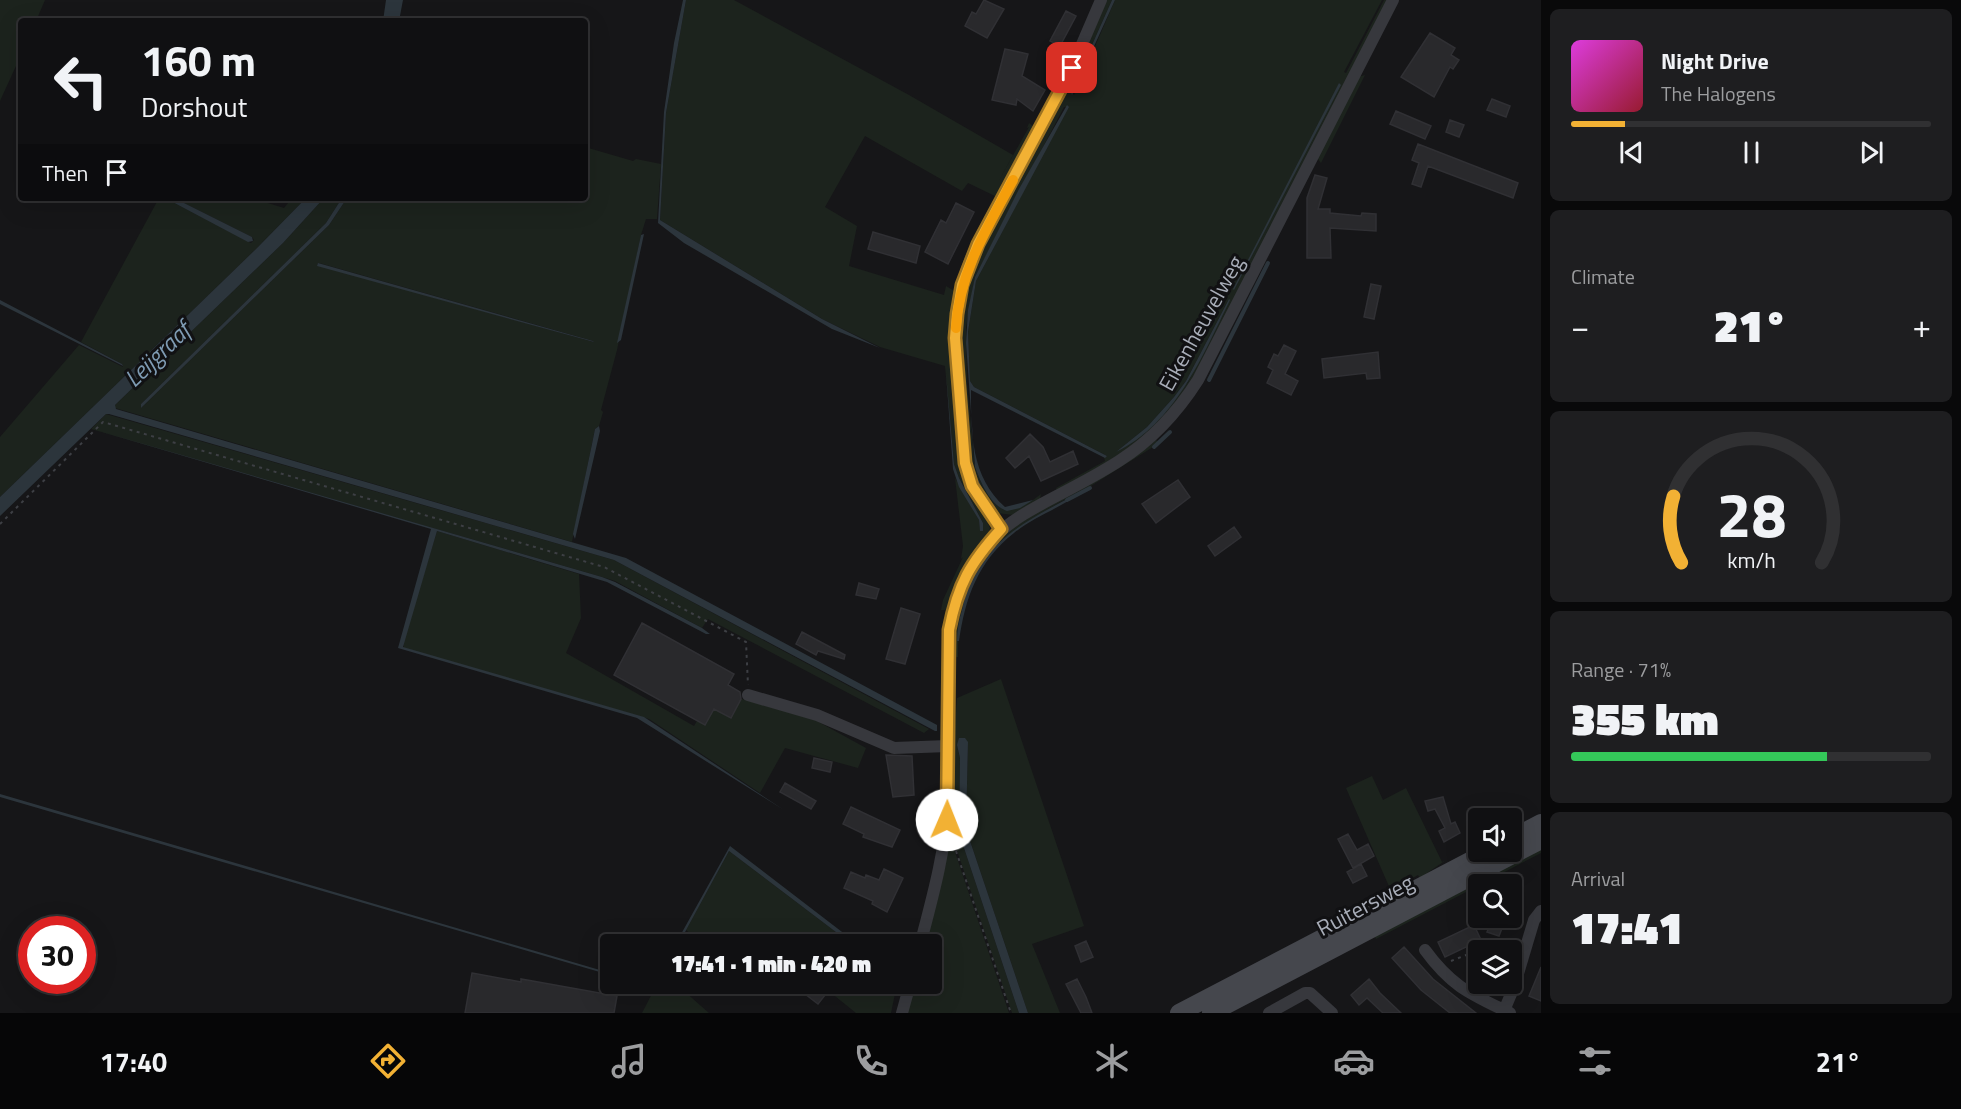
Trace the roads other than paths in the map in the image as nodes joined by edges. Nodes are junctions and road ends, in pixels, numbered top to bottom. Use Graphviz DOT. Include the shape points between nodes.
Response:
graph roads {
  1 [pos="1101,0"];
  2 [pos="1393,0"];
  3 [pos="1001,529"];
  4 [pos="748,695"];
  5 [pos="948,746"];
  6 [pos="1541,823"];
  7 [pos="1522,833"];
  8 [pos="1541,840"];
  9 [pos="1468,862"];
  10 [pos="1541,911"];
  11 [pos="923,934"];
  12 [pos="1425,950"];
  13 [pos="907,994"];
  14 [pos="1474,996"];
  15 [pos="1506,1012"];
  16 [pos="902,1013"];
  17 [pos="1179,1013"];
  18 [pos="1211,1013"];
  19 [pos="1269,1013"];
  20 [pos="1332,1013"];
  1 -- 3 [label="street" via="1063,87 978,244 962,285 955,338 965,463 972,486"];
  2 -- 3 [label="street, Eikenheuvelweg" via="1198,380 1183,402 1166,423 1119,461"];
  3 -- 5 [label="street, Eikenheuvelweg" via="970,565 955,603 947,665"];
  4 -- 5 [label="street" via="817,715 894,748"];
  5 -- 11 [label="street, Eikenheuvelweg" via="946,834"];
  6 -- 7 [label="street"];
  8 -- 18 [label="street, Ruitersweg"];
  9 -- 17 [label="street, Ruitersweg"];
  10 -- 15 [label="street" via="1534,920"];
  12 -- 14 [label="street" via="1443,974"];
  13 -- 16 [label="street"];
  14 -- 15 [label="street"];
  19 -- 20 [label="street" via="1310,993"];
}
